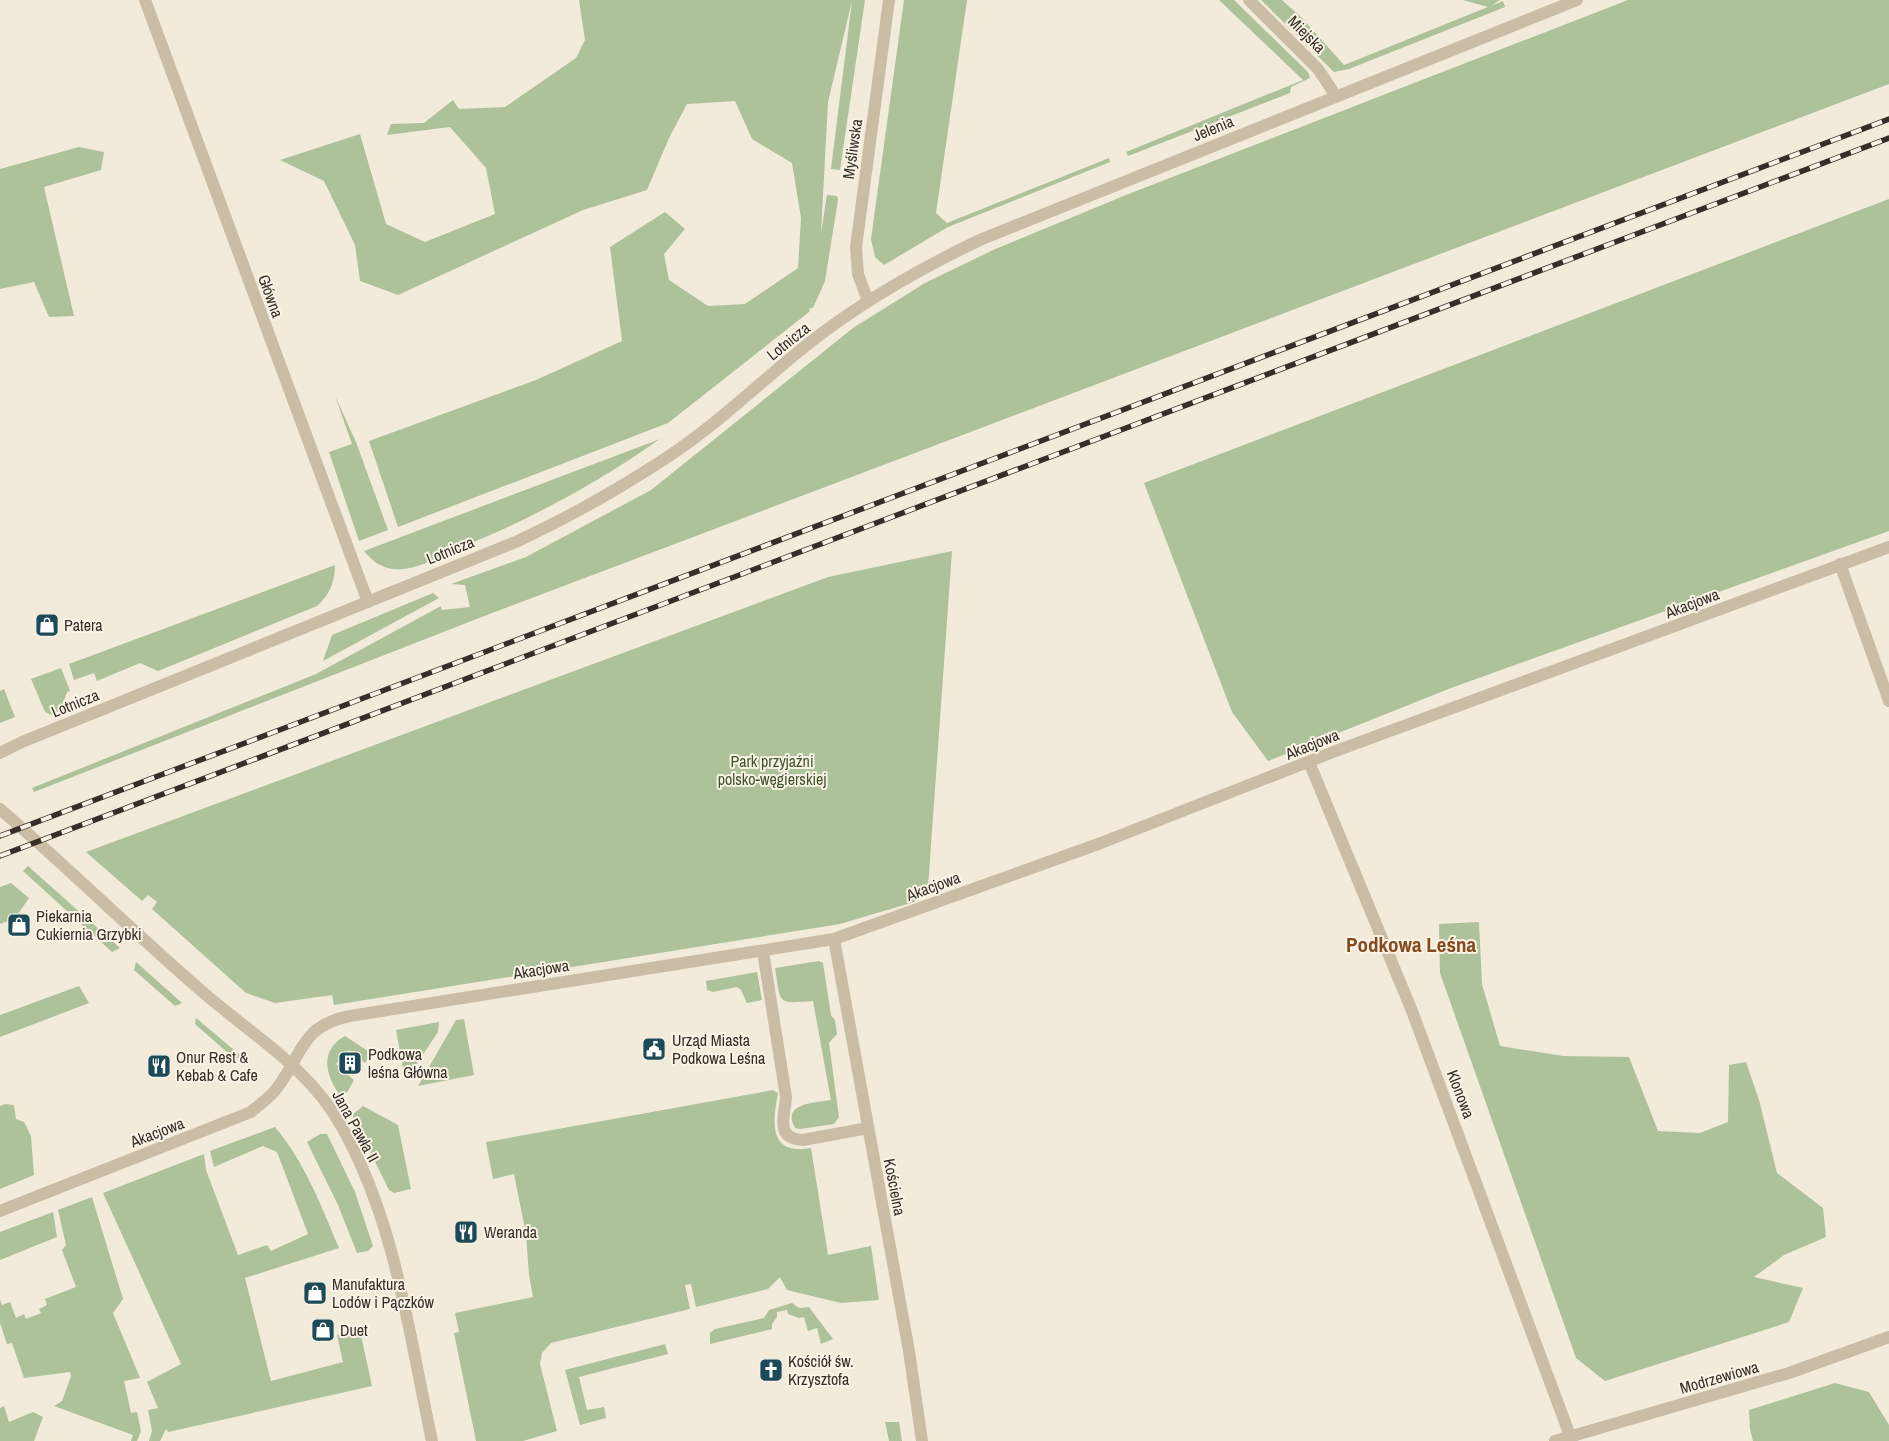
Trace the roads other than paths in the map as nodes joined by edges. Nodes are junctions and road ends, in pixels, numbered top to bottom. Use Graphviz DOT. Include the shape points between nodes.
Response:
graph roads {
  1 [pos="145,0"];
  2 [pos="889,0"];
  3 [pos="1249,0"];
  4 [pos="1577,0"];
  5 [pos="1336,96"];
  6 [pos="868,301"];
  7 [pos="1889,547"];
  8 [pos="1840,564"];
  9 [pos="368,602"];
  10 [pos="1889,701"];
  11 [pos="0,753"];
  12 [pos="1309,762"];
  13 [pos="0,809"];
  14 [pos="834,939"];
  15 [pos="763,951"];
  16 [pos="292,1064"];
  17 [pos="868,1128"];
  18 [pos="0,1211"];
  19 [pos="1889,1337"];
  20 [pos="1571,1439"];
  21 [pos="432,1441"];
  22 [pos="922,1441"];
  23 [pos="1555,1441"];
  1 -- 9 [label="street, Główna"];
  2 -- 6 [label="street, Myśliwska" via="856,247 858,274"];
  3 -- 5 [label="street, Miejska" via="1318,68"];
  4 -- 5 [label="street, Jelenia"];
  5 -- 6 [label="street, Jelenia" via="982,239"];
  6 -- 9 [label="street, Lotnicza" via="667,457 553,524"];
  7 -- 8 [label="street, Akacjowa"];
  8 -- 10 [label="street"];
  8 -- 12 [label="street, Akacjowa"];
  9 -- 11 [label="street, Lotnicza"];
  12 -- 14 [label="street, Akacjowa" via="1101,843"];
  12 -- 20 [label="street, Klonowa" via="1412,1010"];
  13 -- 16 [label="street, Jana Pawła II" via="206,995"];
  14 -- 15 [label="street, Akacjowa"];
  14 -- 17 [label="street, Kościelna"];
  15 -- 16 [label="street, Akacjowa" via="340,1018 312,1032"];
  15 -- 17 [label="street" via="786,1097 782,1119 785,1131 792,1138 803,1140"];
  16 -- 18 [label="street, Akacjowa" via="276,1091 251,1112"];
  16 -- 21 [label="street, Jana Pawła II" via="316,1089 342,1128 381,1215"];
  17 -- 22 [label="street, Kościelna"];
  19 -- 20 [label="street, Modrzewiowa" via="1789,1373"];
  20 -- 23 [label="street, Modrzewiowa"];
}
